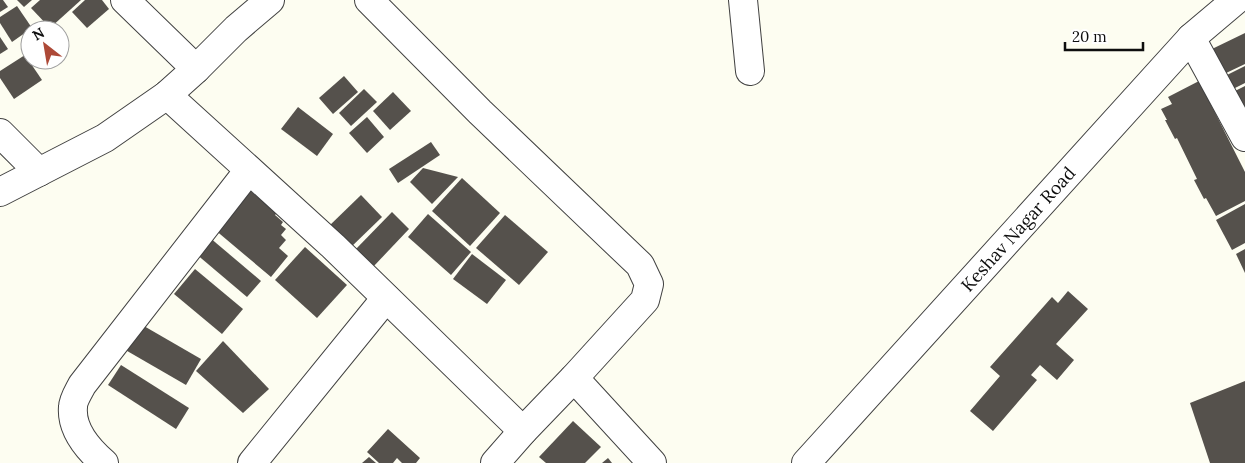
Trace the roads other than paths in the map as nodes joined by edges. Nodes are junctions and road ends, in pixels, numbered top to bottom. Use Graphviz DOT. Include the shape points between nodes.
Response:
graph roads {
  1 [pos="125,0"];
  2 [pos="270,0"];
  3 [pos="369,0"];
  4 [pos="742,0"];
  5 [pos="1236,0"];
  6 [pos="1191,38"];
  7 [pos="196,69"];
  8 [pos="750,71"];
  9 [pos="167,95"];
  10 [pos="0,133"];
  11 [pos="1245,137"];
  12 [pos="249,170"];
  13 [pos="38,172"];
  14 [pos="0,192"];
  15 [pos="386,298"];
  16 [pos="574,378"];
  17 [pos="523,431"];
  18 [pos="264,459"];
  19 [pos="104,463"];
  20 [pos="495,463"];
  21 [pos="652,463"];
  22 [pos="806,463"];
  1 -- 7 [label="street"];
  2 -- 7 [label="street"];
  3 -- 16 [label="street" via="640,265 649,284 645,300"];
  4 -- 8 [label="street"];
  5 -- 6 [label="street, Keshav Nagar Road"];
  6 -- 11 [label="street"];
  6 -- 22 [label="street, Keshav Nagar Road"];
  7 -- 9 [label="street"];
  9 -- 12 [label="street"];
  9 -- 13 [label="street" via="105,138"];
  10 -- 13 [label="street"];
  12 -- 15 [label="street"];
  12 -- 19 [label="street" via="82,385 73,405 74,425"];
  13 -- 14 [label="street"];
  15 -- 17 [label="street"];
  15 -- 18 [label="street" via="317,382"];
  16 -- 17 [label="street"];
  16 -- 21 [label="street"];
  17 -- 20 [label="street"];
}
